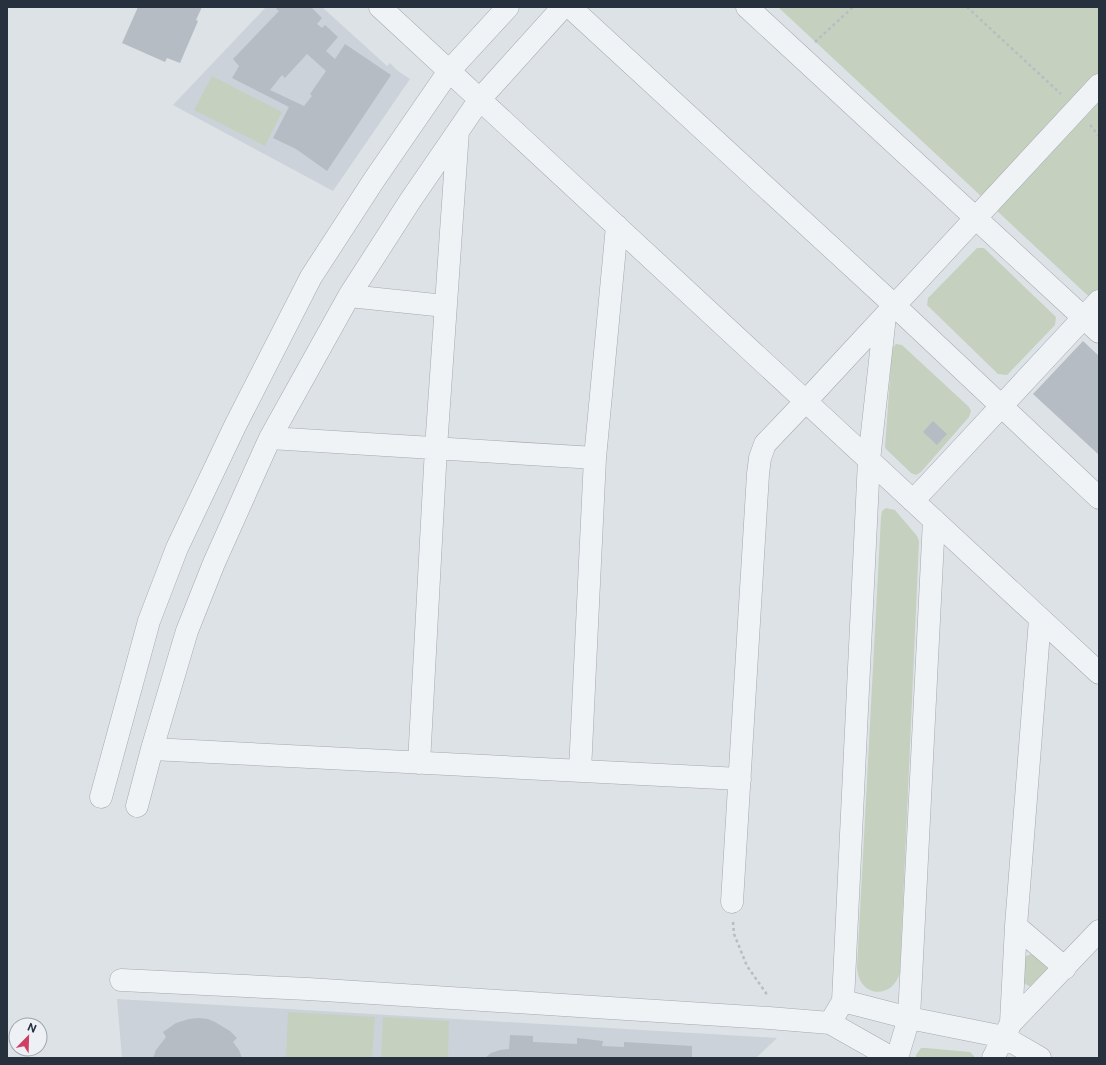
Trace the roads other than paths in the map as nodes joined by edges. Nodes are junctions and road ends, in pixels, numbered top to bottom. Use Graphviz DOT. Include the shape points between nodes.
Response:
graph roads {
  1 [pos="380,7"];
  2 [pos="508,7"];
  3 [pos="563,7"];
  4 [pos="570,7"];
  5 [pos="747,7"];
  6 [pos="449,71"];
  7 [pos="1099,85"];
  8 [pos="480,99"];
  9 [pos="458,130"];
  10 [pos="976,219"];
  11 [pos="617,226"];
  12 [pos="349,296"];
  13 [pos="1099,301"];
  14 [pos="445,306"];
  15 [pos="890,311"];
  16 [pos="1091,325"];
  17 [pos="806,402"];
  18 [pos="1001,407"];
  19 [pos="270,438"];
  20 [pos="436,448"];
  21 [pos="595,458"];
  22 [pos="869,460"];
  23 [pos="1099,498"];
  24 [pos="913,501"];
  25 [pos="934,520"];
  26 [pos="1040,618"];
  27 [pos="1099,673"];
  28 [pos="152,749"];
  29 [pos="418,763"];
  30 [pos="580,771"];
  31 [pos="740,780"];
  32 [pos="101,797"];
  33 [pos="137,806"];
  34 [pos="732,902"];
  35 [pos="1016,926"];
  36 [pos="1099,931"];
  37 [pos="1065,968"];
  38 [pos="121,980"];
  39 [pos="842,1001"];
  40 [pos="909,1018"];
  41 [pos="830,1023"];
  42 [pos="1008,1030"];
  43 [pos="892,1058"];
  44 [pos="897,1058"];
  45 [pos="993,1058"];
  46 [pos="1040,1058"];
  1 -- 6 [label="street"];
  2 -- 6 [label="street"];
  3 -- 8 [label="street"];
  4 -- 15 [label="street"];
  5 -- 10 [label="street"];
  6 -- 8 [label="street"];
  6 -- 32 [label="street" via="311,277 235,426 177,548 149,621"];
  7 -- 10 [label="street"];
  8 -- 9 [label="street"];
  8 -- 11 [label="street"];
  9 -- 12 [label="street"];
  9 -- 14 [label="street"];
  10 -- 15 [label="street"];
  10 -- 16 [label="street"];
  11 -- 17 [label="street"];
  11 -- 21 [label="street"];
  12 -- 14 [label="street"];
  12 -- 19 [label="street"];
  13 -- 16 [label="street"];
  14 -- 20 [label="street"];
  15 -- 17 [label="street"];
  15 -- 18 [label="street"];
  15 -- 22 [label="street"];
  16 -- 18 [label="street"];
  17 -- 22 [label="street"];
  17 -- 31 [label="street" via="765,444 760,458"];
  18 -- 23 [label="street"];
  18 -- 24 [label="street"];
  19 -- 20 [label="street"];
  19 -- 28 [label="street" via="214,563 187,631"];
  20 -- 21 [label="street"];
  20 -- 29 [label="street"];
  21 -- 30 [label="street"];
  22 -- 24 [label="street"];
  22 -- 39 [label="street"];
  24 -- 25 [label="street"];
  25 -- 26 [label="street"];
  25 -- 40 [label="street"];
  26 -- 27 [label="street"];
  26 -- 35 [label="street"];
  28 -- 29 [label="street"];
  28 -- 33 [label="street"];
  29 -- 30 [label="street"];
  30 -- 31 [label="street"];
  31 -- 34 [label="street"];
  35 -- 37 [label="street"];
  35 -- 42 [label="street"];
  36 -- 37 [label="street"];
  37 -- 42 [label="street"];
  38 -- 41 [label="street" via="308,989"];
  39 -- 40 [label="street"];
  39 -- 41 [label="street"];
  40 -- 42 [label="street"];
  40 -- 44 [label="street"];
  41 -- 43 [label="street"];
  42 -- 45 [label="street"];
  42 -- 46 [label="street"];
}
